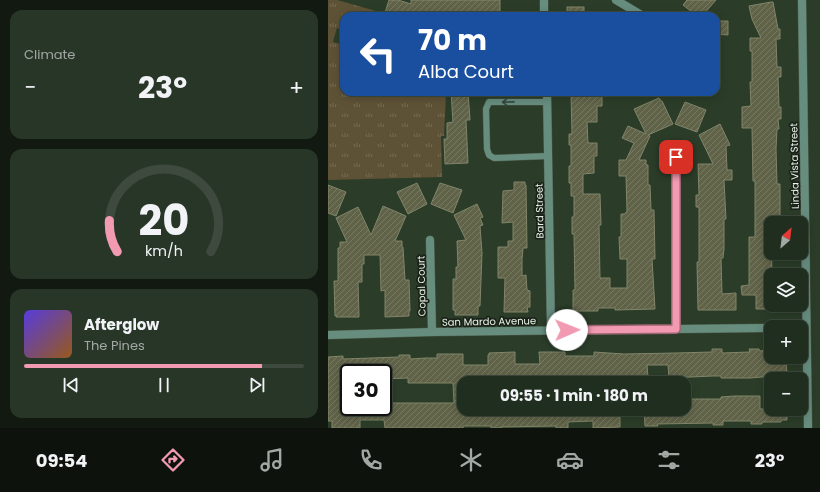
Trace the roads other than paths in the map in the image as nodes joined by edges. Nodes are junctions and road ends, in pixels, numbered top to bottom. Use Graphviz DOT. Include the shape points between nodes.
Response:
graph roads {
  1 [pos="544,0"];
  2 [pos="616,0"];
  3 [pos="802,0"];
  4 [pos="544,12"];
  5 [pos="636,12"];
  6 [pos="547,96"];
  7 [pos="547,102"];
  8 [pos="548,156"];
  9 [pos="676,157"];
  10 [pos="430,240"];
  11 [pos="804,320"];
  12 [pos="764,328"];
  13 [pos="676,329"];
  14 [pos="551,330"];
  15 [pos="432,332"];
  16 [pos="328,336"];
  17 [pos="805,364"];
  18 [pos="808,428"];
  1 -- 4 [label="street"];
  2 -- 5 [label="street"];
  3 -- 11 [label="street, Linda Vista Street"];
  6 -- 7 [label="street, Bard Street"];
  7 -- 8 [label="street, Bard Street"];
  7 -- 8 [label="lane, one-way" via="489,102 486,109 488,155 494,158"];
  8 -- 14 [label="street, Bard Street"];
  9 -- 13 [label="street"];
  10 -- 15 [label="street, Copal Court"];
  12 -- 13 [label="street, San Mardo Avenue"];
  13 -- 14 [label="street, San Mardo Avenue"];
  14 -- 15 [label="street, San Mardo Avenue"];
  15 -- 16 [label="street, San Mardo Avenue"];
  17 -- 18 [label="street, Linda Vista Street"];
}
